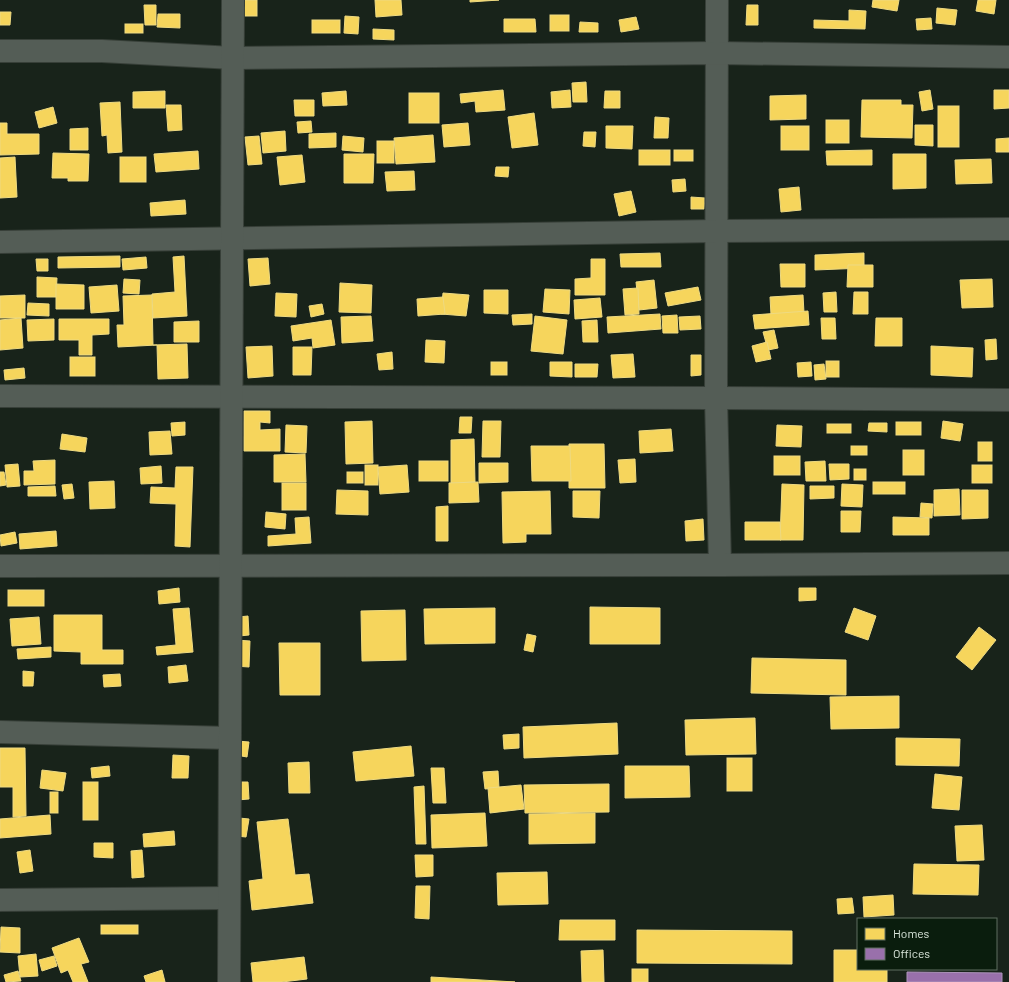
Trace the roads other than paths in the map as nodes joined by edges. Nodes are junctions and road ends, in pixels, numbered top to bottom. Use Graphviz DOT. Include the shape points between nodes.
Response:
graph roads {
  1 [pos="233,0"];
  2 [pos="717,0"];
  3 [pos="0,51"];
  4 [pos="717,53"];
  5 [pos="1009,57"];
  6 [pos="233,58"];
  7 [pos="1009,229"];
  8 [pos="716,231"];
  9 [pos="232,238"];
  10 [pos="0,242"];
  11 [pos="0,396"];
  12 [pos="231,396"];
  13 [pos="716,398"];
  14 [pos="1009,400"];
  15 [pos="1009,563"];
  16 [pos="720,565"];
  17 [pos="0,566"];
  18 [pos="231,566"];
  19 [pos="0,732"];
  20 [pos="230,738"];
  21 [pos="229,898"];
  22 [pos="0,900"];
  23 [pos="229,982"];
  1 -- 6 [label="street"];
  2 -- 4 [label="street"];
  3 -- 6 [label="street" via="102,51"];
  4 -- 5 [label="street"];
  4 -- 6 [label="street"];
  4 -- 8 [label="street"];
  6 -- 9 [label="street"];
  7 -- 8 [label="street"];
  8 -- 9 [label="street"];
  8 -- 13 [label="street"];
  9 -- 10 [label="street"];
  9 -- 12 [label="street"];
  11 -- 12 [label="street"];
  12 -- 13 [label="street"];
  12 -- 18 [label="street"];
  13 -- 14 [label="street"];
  13 -- 16 [label="street"];
  15 -- 16 [label="street"];
  16 -- 18 [label="street"];
  17 -- 18 [label="street"];
  18 -- 20 [label="street"];
  19 -- 20 [label="street"];
  20 -- 21 [label="street"];
  21 -- 22 [label="street"];
  21 -- 23 [label="street"];
}
